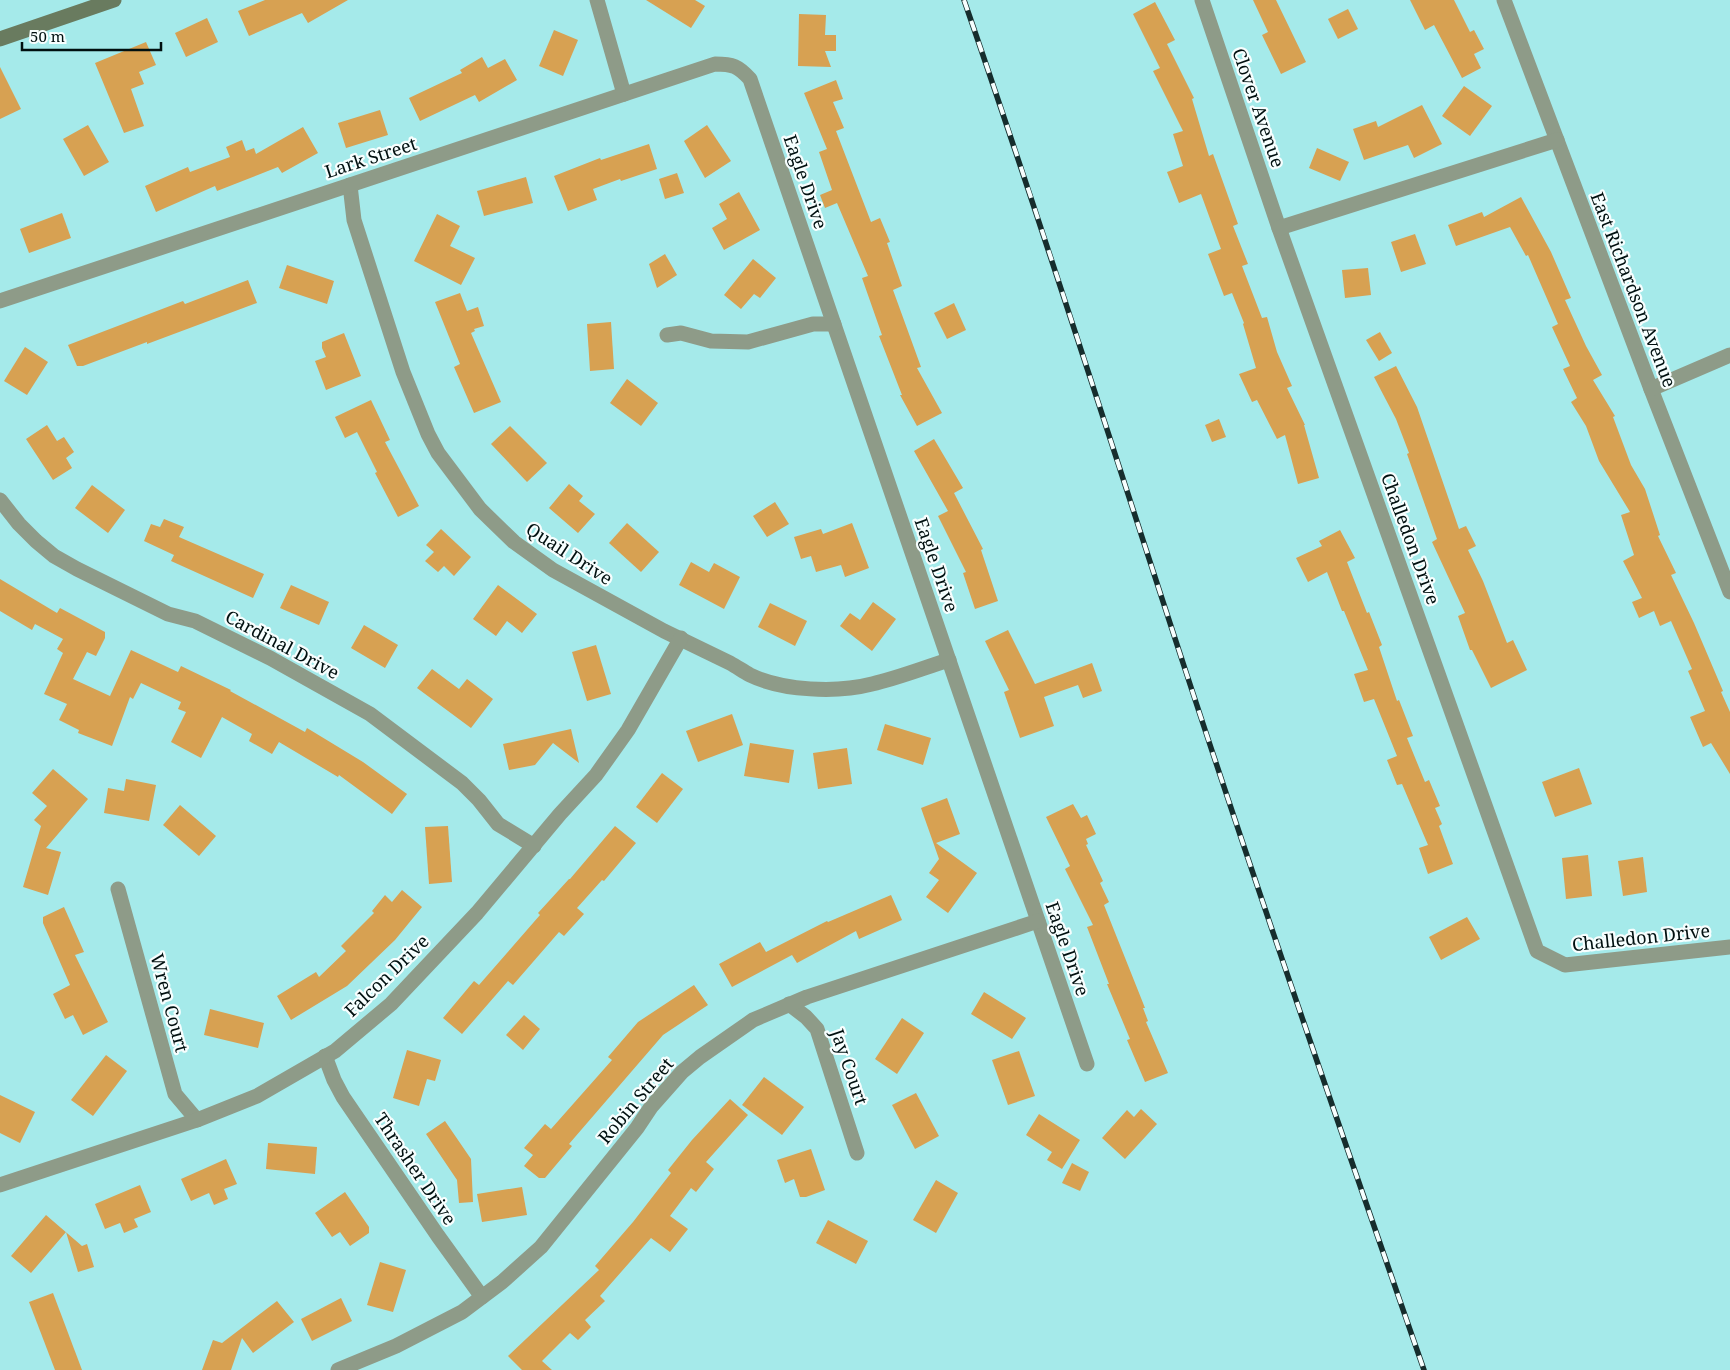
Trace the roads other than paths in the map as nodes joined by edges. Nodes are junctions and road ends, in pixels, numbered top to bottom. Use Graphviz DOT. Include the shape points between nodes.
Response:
graph roads {
  1 [pos="114,0"];
  2 [pos="597,0"];
  3 [pos="1202,0"];
  4 [pos="1504,0"];
  5 [pos="0,38"];
  6 [pos="750,79"];
  7 [pos="624,94"];
  8 [pos="1557,140"];
  9 [pos="350,185"];
  10 [pos="1279,228"];
  11 [pos="0,301"];
  12 [pos="834,324"];
  13 [pos="668,335"];
  14 [pos="1730,355"];
  15 [pos="1651,389"];
  16 [pos="0,500"];
  17 [pos="1730,592"];
  18 [pos="682,638"];
  19 [pos="949,660"];
  20 [pos="534,846"];
  21 [pos="118,889"];
  22 [pos="1038,922"];
  23 [pos="1730,947"];
  24 [pos="789,1004"];
  25 [pos="325,1056"];
  26 [pos="1086,1064"];
  27 [pos="196,1120"];
  28 [pos="857,1153"];
  29 [pos="0,1185"];
  30 [pos="482,1297"];
  31 [pos="338,1370"];
  1 -- 5 [label="street"];
  2 -- 7 [label="street"];
  3 -- 10 [label="street, Clover Avenue"];
  4 -- 8 [label="street, East Richardson Avenue"];
  6 -- 7 [label="street, Lark Street" via="740,68 715,64"];
  6 -- 12 [label="street, Eagle Drive"];
  7 -- 9 [label="street, Lark Street"];
  8 -- 10 [label="street"];
  8 -- 15 [label="street, East Richardson Avenue"];
  9 -- 11 [label="street, Lark Street"];
  9 -- 18 [label="street, Quail Drive" via="354,220 403,372 438,453 480,509 514,542 553,570"];
  10 -- 23 [label="street, Challedon Drive" via="1538,951 1565,965"];
  12 -- 13 [label="street" via="813,324 748,342"];
  12 -- 19 [label="street, Eagle Drive"];
  14 -- 15 [label="street"];
  15 -- 17 [label="street, East Richardson Avenue"];
  16 -- 20 [label="street, Cardinal Drive" via="36,541 76,569 168,614 195,621 270,658 370,714 462,783 498,824"];
  18 -- 19 [label="street, Quail Drive" via="751,675 802,688 871,684"];
  18 -- 20 [label="street, Falcon Drive" via="628,730 596,775"];
  19 -- 22 [label="street, Eagle Drive"];
  20 -- 25 [label="street, Falcon Drive" via="477,913 391,1004"];
  21 -- 27 [label="street, Wren Court" via="174,1094"];
  22 -- 24 [label="street, Robin Street"];
  22 -- 26 [label="street, Eagle Drive"];
  24 -- 28 [label="street, Jay Court" via="817,1029"];
  24 -- 30 [label="street, Robin Street" via="753,1020 682,1072 541,1247"];
  25 -- 27 [label="street, Falcon Drive" via="258,1096"];
  25 -- 30 [label="street, Thrasher Drive" via="343,1097"];
  27 -- 29 [label="street, Falcon Drive"];
  30 -- 31 [label="street, Robin Street" via="462,1312 396,1346"];
}
